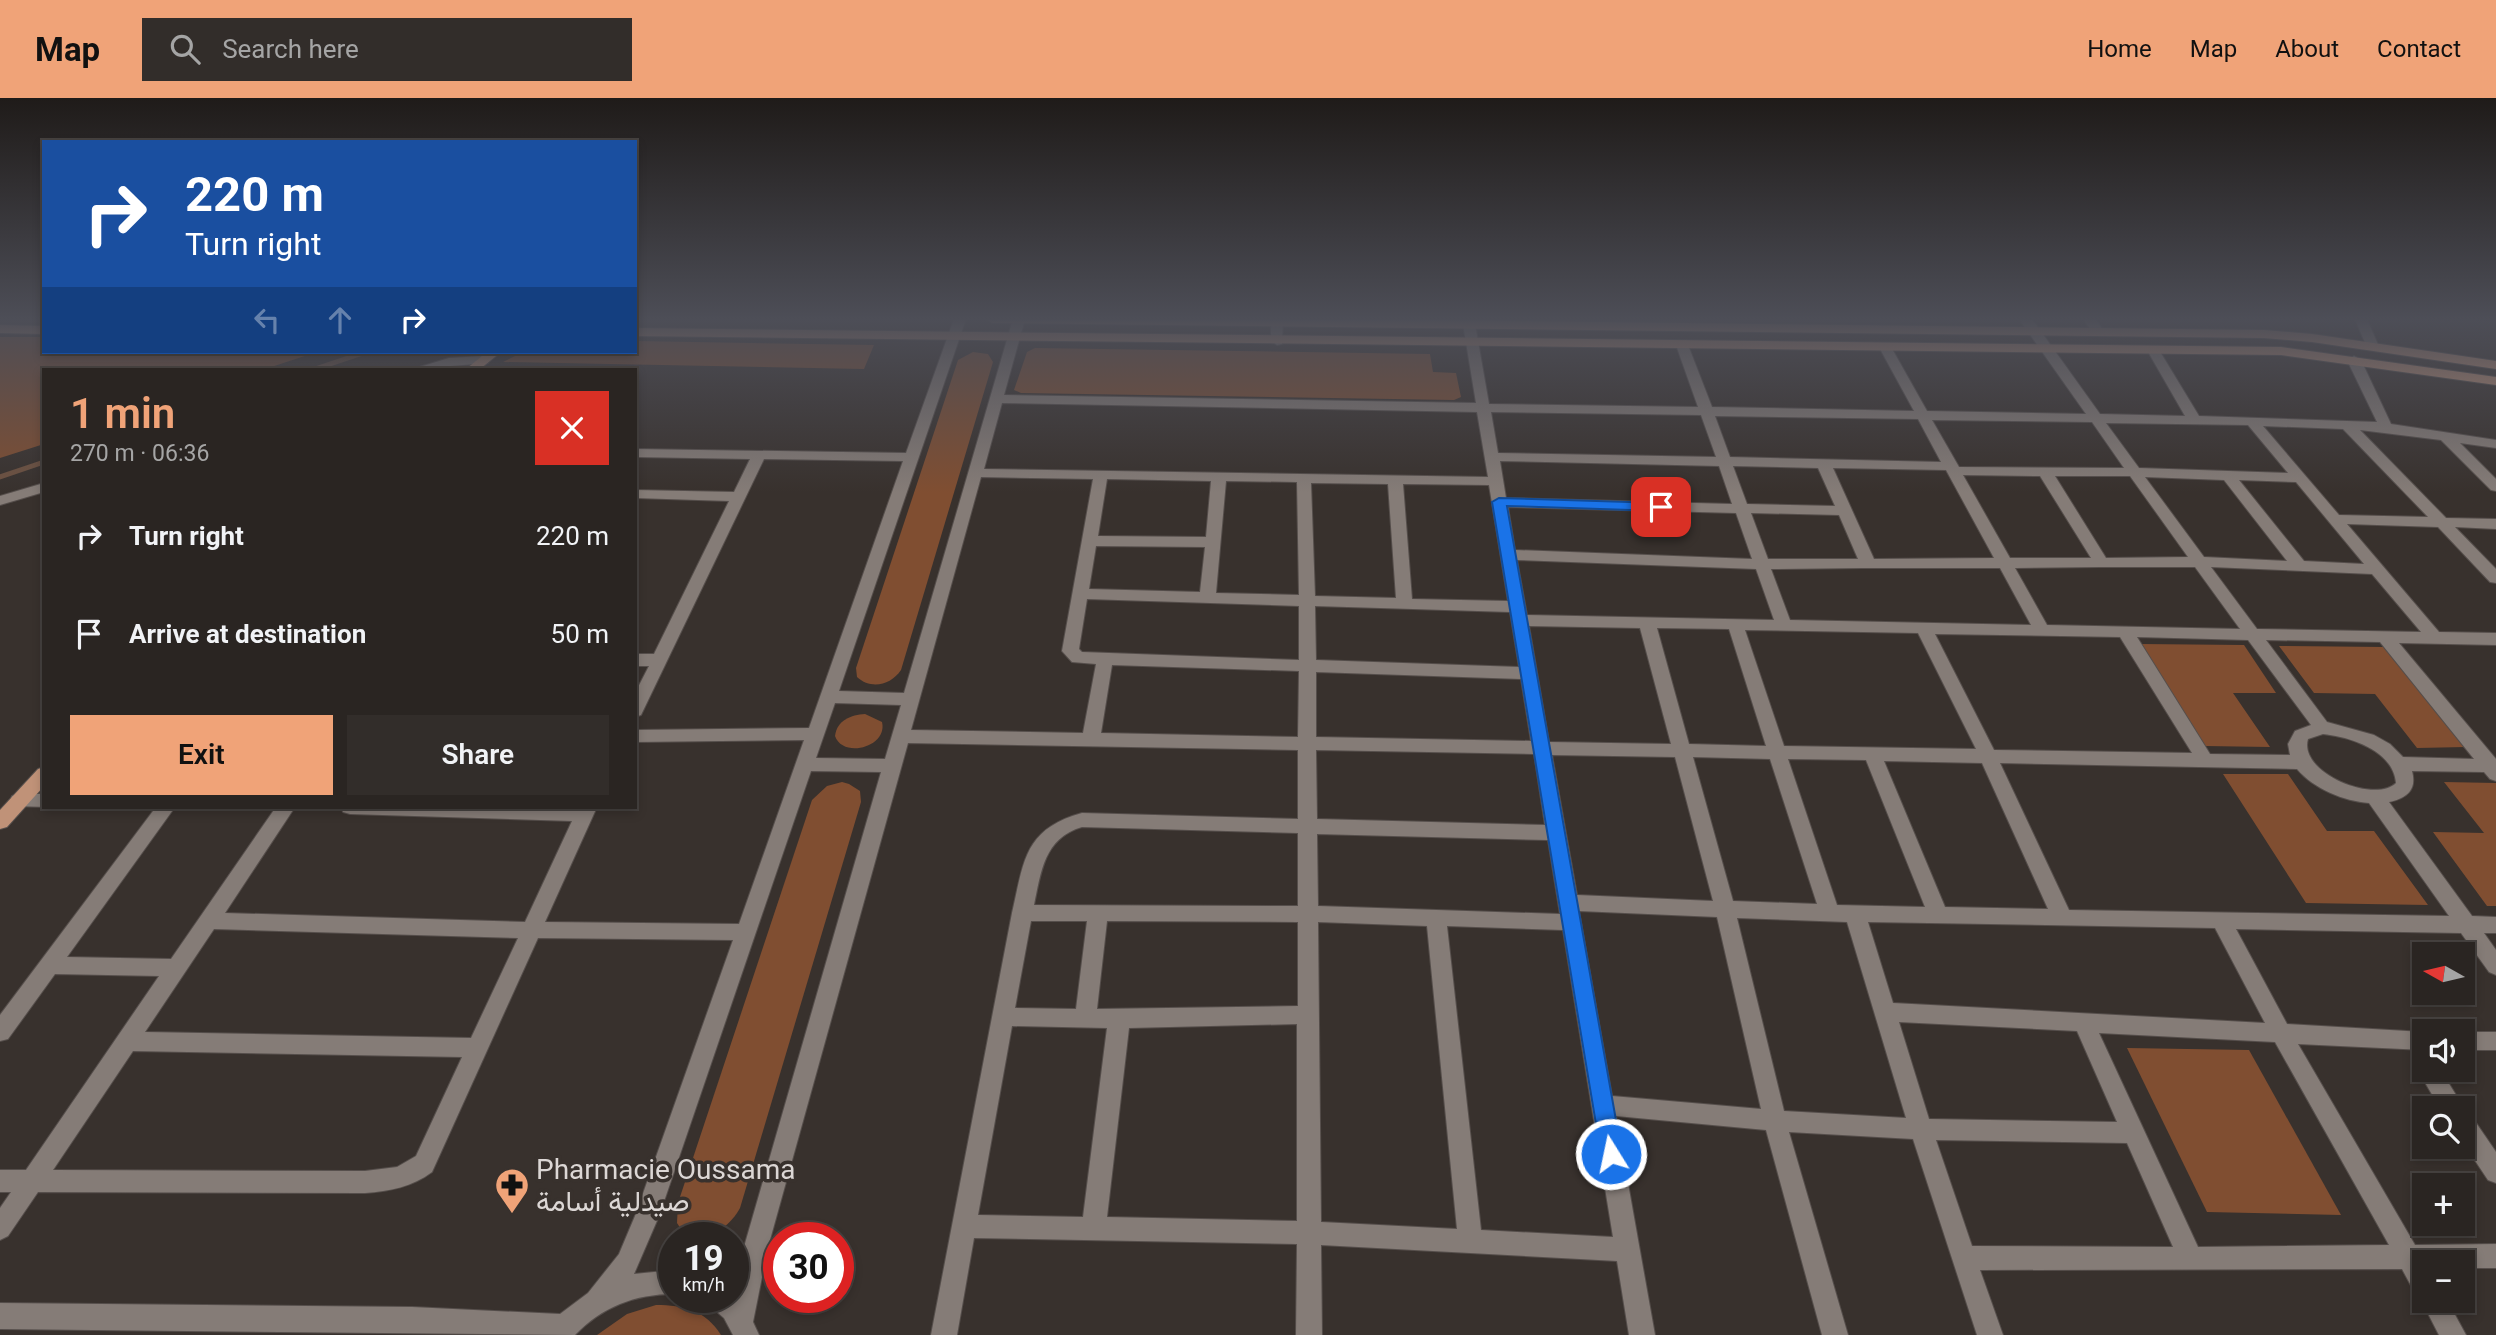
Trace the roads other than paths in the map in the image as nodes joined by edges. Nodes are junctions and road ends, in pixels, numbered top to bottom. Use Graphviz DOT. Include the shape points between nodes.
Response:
graph roads {
  1 [pos="939,377"];
  2 [pos="1002,377"];
  3 [pos="1478,377"];
  4 [pos="1694,377"];
  5 [pos="1902,377"];
  6 [pos="2066,377"];
  7 [pos="2169,377"];
  8 [pos="2362,377"];
  9 [pos="2467,377"];
  10 [pos="2496,381"];
  11 [pos="996,399"];
  12 [pos="1483,408"];
  13 [pos="1707,411"];
  14 [pos="1923,415"];
  15 [pos="2097,419"];
  16 [pos="2195,421"];
  17 [pos="2252,421"];
  18 [pos="2347,425"];
  19 [pos="2386,427"];
  20 [pos="2445,436"];
  21 [pos="2496,444"];
  22 [pos="637,453"];
  23 [pos="759,455"];
  24 [pos="912,457"];
  25 [pos="1492,457"];
  26 [pos="1725,461"];
  27 [pos="1824,464"];
  28 [pos="1952,468"];
  29 [pos="2045,472"];
  30 [pos="2135,472"];
  31 [pos="975,473"];
  32 [pos="1101,475"];
  33 [pos="1219,477"];
  34 [pos="2229,477"];
  35 [pos="1304,478"];
  36 [pos="2299,478"];
  37 [pos="1395,479"];
  38 [pos="1496,481"];
  39 [pos="2496,487"];
  40 [pos="42,488"];
  41 [pos="637,494"];
  42 [pos="738,496"];
  43 [pos="0,501"];
  44 [pos="1499,502"];
  45 [pos="1742,509"];
  46 [pos="1844,512"];
  47 [pos="2334,519"];
  48 [pos="2442,522"];
  49 [pos="2496,524"];
  50 [pos="1089,541"];
  51 [pos="1213,542"];
  52 [pos="1508,555"];
  53 [pos="2199,562"];
  54 [pos="2102,563"];
  55 [pos="1762,564"];
  56 [pos="1869,565"];
  57 [pos="2006,565"];
  58 [pos="2299,565"];
  59 [pos="2376,569"];
  60 [pos="2496,578"];
  61 [pos="1079,594"];
  62 [pos="1208,597"];
  63 [pos="1307,599"];
  64 [pos="1404,602"];
  65 [pos="1519,614"];
  66 [pos="1647,623"];
  67 [pos="1735,624"];
  68 [pos="1784,625"];
  69 [pos="1924,628"];
  70 [pos="2042,630"];
  71 [pos="2125,632"];
  72 [pos="2252,634"];
  73 [pos="2385,637"];
  74 [pos="2435,638"];
  75 [pos="2496,639"];
  76 [pos="1105,659"];
  77 [pos="637,660"];
  78 [pos="661,660"];
  79 [pos="1306,664"];
  80 [pos="1528,673"];
  81 [pos="829,697"];
  82 [pos="910,699"];
  83 [pos="637,707"];
  84 [pos="2322,728"];
  85 [pos="816,734"];
  86 [pos="637,736"];
  87 [pos="900,736"];
  88 [pos="1091,739"];
  89 [pos="1306,743"];
  90 [pos="1541,748"];
  91 [pos="1680,750"];
  92 [pos="1777,752"];
  93 [pos="1872,754"];
  94 [pos="1988,756"];
  95 [pos="2205,760"];
  96 [pos="2302,762"];
  97 [pos="805,764"];
  98 [pos="2399,764"];
  99 [pos="891,766"];
  100 [pos="2494,768"];
  101 [pos="42,776"];
  102 [pos="2375,798"];
  103 [pos="19,801"];
  104 [pos="42,801"];
  105 [pos="165,809"];
  106 [pos="285,809"];
  107 [pos="468,809"];
  108 [pos="586,811"];
  109 [pos="0,822"];
  110 [pos="1307,827"];
  111 [pos="1556,833"];
  112 [pos="1725,909"];
  113 [pos="1570,913"];
  114 [pos="1022,914"];
  115 [pos="1098,914"];
  116 [pos="1306,914"];
  117 [pos="1830,914"];
  118 [pos="1855,914"];
  119 [pos="1938,915"];
  120 [pos="2062,917"];
  121 [pos="1436,919"];
  122 [pos="2221,920"];
  123 [pos="208,921"];
  124 [pos="2466,924"];
  125 [pos="2496,925"];
  126 [pos="532,930"];
  127 [pos="747,932"];
  128 [pos="51,965"];
  129 [pos="2496,966"];
  130 [pos="176,968"];
  131 [pos="1886,1012"];
  132 [pos="1308,1015"];
  133 [pos="1003,1017"];
  134 [pos="1085,1018"];
  135 [pos="1119,1019"];
  136 [pos="2083,1022"];
  137 [pos="0,1032"];
  138 [pos="2282,1035"];
  139 [pos="126,1041"];
  140 [pos="2412,1041"];
  141 [pos="2475,1041"];
  142 [pos="2496,1041"];
  143 [pos="479,1048"];
  144 [pos="1603,1105"];
  145 [pos="1775,1121"];
  146 [pos="1922,1129"];
  147 [pos="2133,1133"];
  148 [pos="2475,1140"];
  149 [pos="2496,1172"];
  150 [pos="0,1181"];
  151 [pos="32,1181"];
  152 [pos="964,1226"];
  153 [pos="1094,1227"];
  154 [pos="0,1228"];
  155 [pos="1310,1233"];
  156 [pos="1470,1241"];
  157 [pos="1628,1250"];
  158 [pos="2496,1255"];
  159 [pos="2408,1256"];
  160 [pos="1964,1258"];
  161 [pos="2191,1259"];
  162 [pos="2412,1263"];
  163 [pos="658,1281"];
  164 [pos="596,1303"];
  165 [pos="735,1313"];
  166 [pos="2440,1313"];
  167 [pos="0,1316"];
  168 [pos="412,1320"];
  169 [pos="743,1329"];
  170 [pos="562,1331"];
  171 [pos="389,1335"];
  172 [pos="944,1335"];
  173 [pos="1309,1335"];
  174 [pos="1642,1335"];
  175 [pos="1835,1335"];
  176 [pos="1990,1335"];
  177 [pos="2453,1335"];
  1 -- 24 [label="street"];
  2 -- 11 [label="street"];
  3 -- 12 [label="street"];
  4 -- 13 [label="street"];
  5 -- 14 [label="street"];
  6 -- 15 [label="street"];
  7 -- 16 [label="street"];
  8 -- 19 [label="street"];
  9 -- 10 [label="main road"];
  11 -- 12 [label="street"];
  11 -- 31 [label="street"];
  12 -- 13 [label="street"];
  12 -- 25 [label="street"];
  13 -- 14 [label="street"];
  13 -- 26 [label="street"];
  14 -- 15 [label="street"];
  14 -- 28 [label="street"];
  15 -- 16 [label="street"];
  15 -- 30 [label="street"];
  16 -- 17 [label="street"];
  17 -- 18 [label="street"];
  17 -- 36 [label="street"];
  18 -- 19 [label="street"];
  18 -- 48 [label="street"];
  19 -- 20 [label="street"];
  20 -- 21 [label="street"];
  20 -- 39 [label="street"];
  22 -- 23 [label="street"];
  23 -- 24 [label="street"];
  23 -- 42 [label="street"];
  24 -- 81 [label="street"];
  25 -- 26 [label="street"];
  25 -- 38 [label="street"];
  26 -- 27 [label="street"];
  26 -- 45 [label="street"];
  27 -- 28 [label="street"];
  27 -- 46 [label="street"];
  28 -- 29 [label="street"];
  28 -- 57 [label="street"];
  29 -- 30 [label="street"];
  29 -- 54 [label="street"];
  30 -- 34 [label="street"];
  30 -- 53 [label="street"];
  31 -- 32 [label="street"];
  31 -- 82 [label="street"];
  32 -- 33 [label="street"];
  32 -- 50 [label="street"];
  33 -- 35 [label="street"];
  33 -- 51 [label="street"];
  34 -- 36 [label="street"];
  34 -- 58 [label="street"];
  35 -- 37 [label="street"];
  35 -- 63 [label="street"];
  36 -- 47 [label="street"];
  37 -- 38 [label="street"];
  37 -- 64 [label="street"];
  38 -- 44 [label="street"];
  40 -- 43 [label="street"];
  41 -- 42 [label="street"];
  42 -- 78 [label="street"];
  44 -- 45 [label="street"];
  44 -- 52 [label="street"];
  45 -- 46 [label="street"];
  45 -- 55 [label="street"];
  46 -- 56 [label="street"];
  47 -- 48 [label="street"];
  47 -- 59 [label="street"];
  48 -- 49 [label="street"];
  48 -- 60 [label="street"];
  50 -- 51 [label="street"];
  50 -- 61 [label="street"];
  51 -- 62 [label="street"];
  52 -- 55 [label="street"];
  52 -- 65 [label="street"];
  53 -- 54 [label="street"];
  53 -- 58 [label="street"];
  53 -- 72 [label="street"];
  54 -- 57 [label="street"];
  55 -- 56 [label="street"];
  55 -- 68 [label="street"];
  56 -- 57 [label="street"];
  57 -- 70 [label="street"];
  58 -- 59 [label="street"];
  59 -- 74 [label="street"];
  61 -- 62 [label="street"];
  61 -- 76 [label="street" via="1070,650 1078,657"];
  62 -- 63 [label="street"];
  63 -- 64 [label="street"];
  63 -- 79 [label="street"];
  64 -- 65 [label="street"];
  65 -- 66 [label="street"];
  65 -- 80 [label="street"];
  66 -- 67 [label="street"];
  66 -- 91 [label="street"];
  67 -- 68 [label="street"];
  67 -- 92 [label="street"];
  68 -- 69 [label="street"];
  69 -- 70 [label="street"];
  69 -- 94 [label="street"];
  70 -- 71 [label="street"];
  71 -- 72 [label="street"];
  71 -- 95 [label="street"];
  72 -- 73 [label="street"];
  72 -- 84 [label="street"];
  73 -- 74 [label="street"];
  73 -- 100 [label="street"];
  74 -- 75 [label="street"];
  76 -- 79 [label="street"];
  76 -- 88 [label="street"];
  77 -- 78 [label="street"];
  78 -- 83 [label="street"];
  79 -- 80 [label="street"];
  79 -- 89 [label="street"];
  80 -- 90 [label="street"];
  81 -- 82 [label="street"];
  81 -- 85 [label="street"];
  82 -- 87 [label="street"];
  84 -- 96 [label="street" via="2301,735 2296,742"];
  84 -- 98 [label="street" via="2356,735"];
  85 -- 86 [label="street"];
  85 -- 97 [label="street"];
  87 -- 88 [label="street"];
  87 -- 99 [label="street"];
  88 -- 89 [label="street"];
  89 -- 90 [label="street"];
  89 -- 110 [label="street"];
  90 -- 91 [label="street"];
  90 -- 111 [label="street"];
  91 -- 92 [label="street"];
  91 -- 112 [label="street"];
  92 -- 93 [label="street"];
  92 -- 117 [label="street"];
  93 -- 94 [label="street"];
  93 -- 119 [label="street"];
  94 -- 95 [label="street"];
  94 -- 120 [label="street"];
  95 -- 96 [label="street"];
  96 -- 102 [label="street" via="2342,791"];
  97 -- 99 [label="street"];
  97 -- 127 [label="street"];
  98 -- 100 [label="street"];
  98 -- 102 [label="street" via="2405,785 2390,797"];
  99 -- 169 [label="street" via="756,1247"];
  101 -- 103 [label="main road"];
  102 -- 124 [label="street"];
  103 -- 104 [label="street"];
  103 -- 109 [label="main road"];
  105 -- 128 [label="street"];
  106 -- 123 [label="street"];
  107 -- 108 [label="street"];
  108 -- 126 [label="street"];
  110 -- 111 [label="street"];
  110 -- 114 [label="street" via="1068,822 1038,846"];
  110 -- 116 [label="street"];
  111 -- 113 [label="street"];
  112 -- 113 [label="street"];
  112 -- 117 [label="street"];
  112 -- 145 [label="street"];
  113 -- 121 [label="street"];
  113 -- 144 [label="street"];
  114 -- 115 [label="street"];
  114 -- 133 [label="street"];
  115 -- 116 [label="street"];
  115 -- 134 [label="street"];
  116 -- 121 [label="street"];
  116 -- 132 [label="street"];
  117 -- 118 [label="street"];
  118 -- 119 [label="street"];
  118 -- 131 [label="street"];
  119 -- 120 [label="street"];
  120 -- 122 [label="street"];
  121 -- 156 [label="street"];
  122 -- 124 [label="street"];
  122 -- 138 [label="street"];
  123 -- 126 [label="street"];
  123 -- 130 [label="street"];
  124 -- 125 [label="street"];
  124 -- 129 [label="street"];
  126 -- 127 [label="street"];
  126 -- 143 [label="street"];
  127 -- 164 [label="street" via="648,1216 628,1262"];
  128 -- 130 [label="street"];
  128 -- 137 [label="street"];
  130 -- 139 [label="street"];
  131 -- 136 [label="street"];
  131 -- 146 [label="street"];
  132 -- 135 [label="street"];
  132 -- 155 [label="street"];
  133 -- 134 [label="street"];
  133 -- 152 [label="street"];
  134 -- 135 [label="street"];
  135 -- 153 [label="street"];
  136 -- 138 [label="street"];
  136 -- 147 [label="street"];
  138 -- 140 [label="street"];
  138 -- 159 [label="street"];
  139 -- 143 [label="street"];
  139 -- 151 [label="street"];
  141 -- 142 [label="street"];
  143 -- 151 [label="street" via="424,1164 396,1180"];
  144 -- 145 [label="street"];
  144 -- 157 [label="street"];
  145 -- 146 [label="street"];
  145 -- 175 [label="street"];
  146 -- 147 [label="street"];
  146 -- 160 [label="street"];
  147 -- 161 [label="street"];
  148 -- 149 [label="street"];
  150 -- 151 [label="street"];
  151 -- 154 [label="street"];
  152 -- 153 [label="street"];
  152 -- 172 [label="street"];
  153 -- 155 [label="street"];
  155 -- 156 [label="street"];
  155 -- 173 [label="street"];
  156 -- 157 [label="street"];
  157 -- 174 [label="street"];
  158 -- 159 [label="street"];
  159 -- 161 [label="street"];
  159 -- 162 [label="street"];
  160 -- 161 [label="street"];
  160 -- 176 [label="street"];
  163 -- 164 [label="street" via="629,1287"];
  164 -- 170 [label="street"];
  165 -- 169 [label="street"];
  166 -- 177 [label="street"];
  167 -- 168 [label="street"];
  168 -- 170 [label="street"];
  168 -- 171 [label="street"];
}
